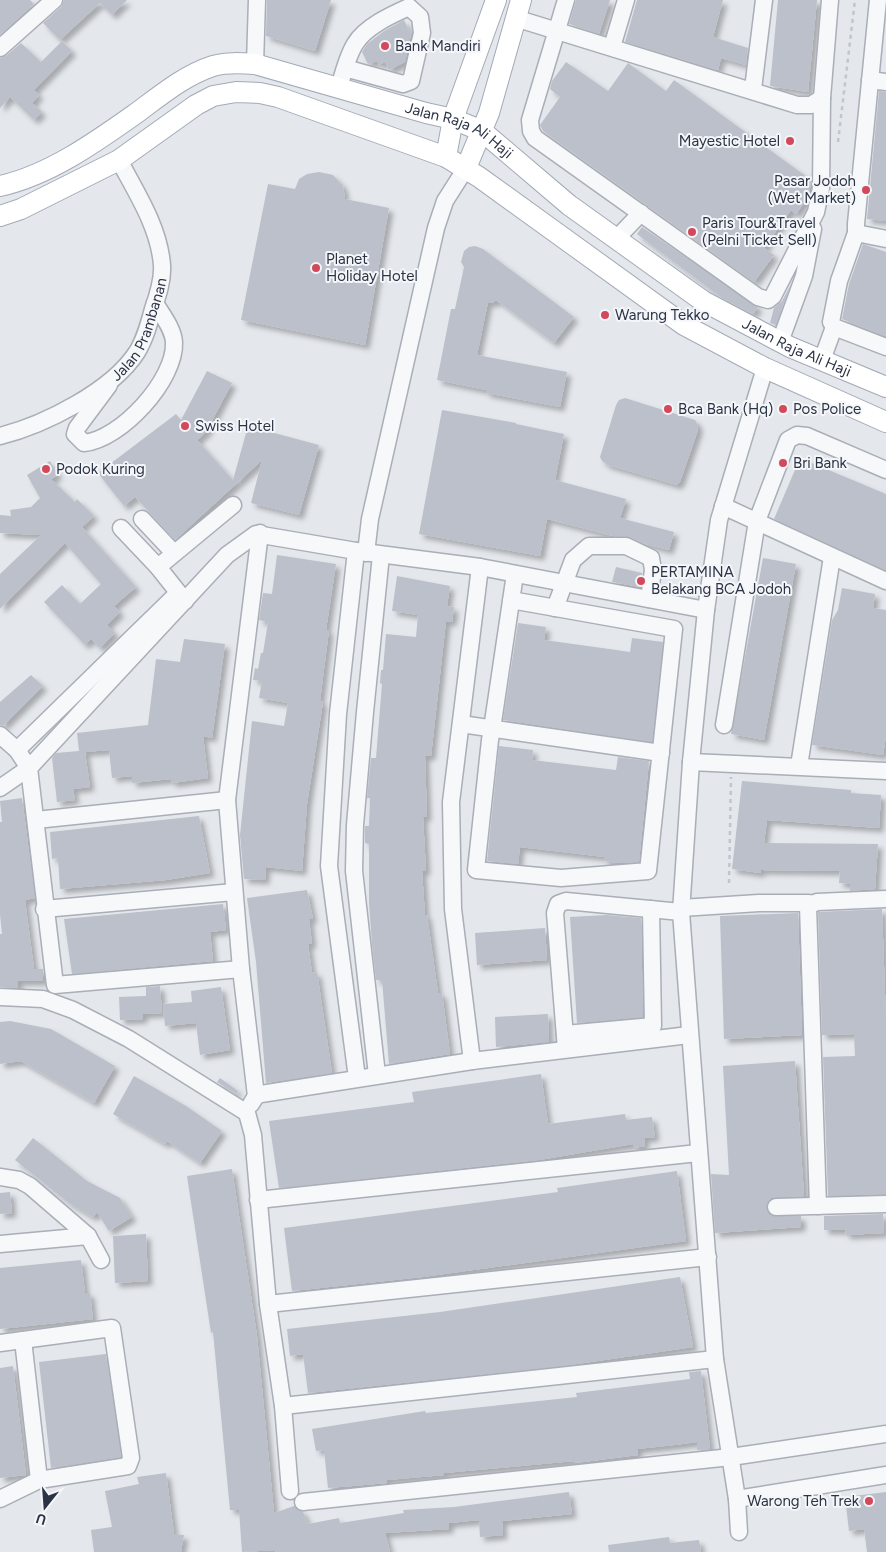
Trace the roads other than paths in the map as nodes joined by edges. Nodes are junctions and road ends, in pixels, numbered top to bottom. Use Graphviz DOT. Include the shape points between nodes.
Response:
graph roads {
  1 [pos="54,0"];
  2 [pos="257,0"];
  3 [pos="496,0"];
  4 [pos="566,0"];
  5 [pos="626,0"];
  6 [pos="764,0"];
  7 [pos="830,0"];
  8 [pos="878,0"];
  9 [pos="518,9"];
  10 [pos="557,32"];
  11 [pos="612,47"];
  12 [pos="0,48"];
  13 [pos="255,64"];
  14 [pos="345,68"];
  15 [pos="878,81"];
  16 [pos="339,88"];
  17 [pos="753,89"];
  18 [pos="822,98"];
  19 [pos="453,119"];
  20 [pos="482,131"];
  21 [pos="446,157"];
  22 [pos="119,160"];
  23 [pos="466,168"];
  24 [pos="0,186"];
  25 [pos="816,212"];
  26 [pos="641,213"];
  27 [pos="0,216"];
  28 [pos="856,233"];
  29 [pos="617,238"];
  30 [pos="886,239"];
  31 [pos="703,301"];
  32 [pos="155,303"];
  33 [pos="684,325"];
  34 [pos="834,327"];
  35 [pos="780,342"];
  36 [pos="886,348"];
  37 [pos="822,360"];
  38 [pos="765,368"];
  39 [pos="113,380"];
  40 [pos="886,387"];
  41 [pos="886,422"];
  42 [pos="0,436"];
  43 [pos="886,470"];
  44 [pos="233,505"];
  45 [pos="723,506"];
  46 [pos="142,519"];
  47 [pos="758,521"];
  48 [pos="121,528"];
  49 [pos="260,533"];
  50 [pos="174,553"];
  51 [pos="368,553"];
  52 [pos="832,557"];
  53 [pos="158,567"];
  54 [pos="480,567"];
  55 [pos="515,574"];
  56 [pos="886,581"];
  57 [pos="563,583"];
  58 [pos="182,597"];
  59 [pos="511,600"];
  60 [pos="649,600"];
  61 [pos="555,608"];
  62 [pos="706,610"];
  63 [pos="461,724"];
  64 [pos="724,725"];
  65 [pos="492,729"];
  66 [pos="0,735"];
  67 [pos="17,750"];
  68 [pos="661,753"];
  69 [pos="691,762"];
  70 [pos="799,766"];
  71 [pos="29,768"];
  72 [pos="886,771"];
  73 [pos="0,788"];
  74 [pos="227,800"];
  75 [pos="36,820"];
  76 [pos="234,892"];
  77 [pos="886,899"];
  78 [pos="809,903"];
  79 [pos="44,909"];
  80 [pos="651,909"];
  81 [pos="681,910"];
  82 [pos="241,969"];
  83 [pos="0,997"];
  84 [pos="690,1035"];
  85 [pos="565,1042"];
  86 [pos="472,1061"];
  87 [pos="377,1075"];
  88 [pos="357,1078"];
  89 [pos="256,1096"];
  90 [pos="247,1113"];
  91 [pos="698,1153"];
  92 [pos="0,1177"];
  93 [pos="258,1200"];
  94 [pos="886,1204"];
  95 [pos="818,1206"];
  96 [pos="776,1207"];
  97 [pos="88,1236"];
  98 [pos="0,1244"];
  99 [pos="708,1256"];
  100 [pos="101,1260"];
  101 [pos="268,1304"];
  102 [pos="23,1340"];
  103 [pos="0,1343"];
  104 [pos="715,1359"];
  105 [pos="282,1406"];
  106 [pos="886,1434"];
  107 [pos="731,1457"];
  108 [pos="880,1476"];
  109 [pos="39,1480"];
  110 [pos="290,1491"];
  111 [pos="0,1499"];
  112 [pos="737,1499"];
  113 [pos="303,1502"];
  114 [pos="739,1532"];
  1 -- 12 [label="street"];
  2 -- 13 [label="street"];
  3 -- 19 [label="main road"];
  4 -- 10 [label="street"];
  5 -- 11 [label="street"];
  6 -- 17 [label="street"];
  7 -- 18 [label="street"];
  8 -- 15 [label="street"];
  9 -- 10 [label="street"];
  9 -- 20 [label="main road"];
  10 -- 11 [label="street"];
  10 -- 26 [label="street" via="533,108 531,131 535,138"];
  11 -- 17 [label="street"];
  13 -- 16 [label="main road, Jalan Raja Ali Haji"];
  13 -- 24 [label="main road, Jalan Raja Ali Haji" via="230,63 207,68 176,84 54,165 15,183"];
  14 -- 14 [label="street" via="355,43 384,18 409,7 420,17 422,33 411,81 403,84"];
  14 -- 16 [label="street"];
  15 -- 28 [label="street"];
  16 -- 19 [label="main road, Jalan Raja Ali Haji"];
  17 -- 18 [label="street" via="797,105 811,105"];
  18 -- 25 [label="street" via="821,188"];
  19 -- 20 [label="main road, Jalan Raja Ali Haji"];
  19 -- 21 [label="main road"];
  20 -- 23 [label="main road"];
  20 -- 29 [label="main road, Jalan Raja Ali Haji" via="569,205"];
  21 -- 22 [label="main road, Jalan Raja Ali Haji" via="278,97 248,92 224,93 196,105"];
  21 -- 23 [label="main road, Jalan Raja Ali Haji"];
  22 -- 27 [label="main road, Jalan Raja Ali Haji" via="21,209"];
  22 -- 32 [label="street, Jalan Prambanan" via="147,213 160,251 161,277"];
  23 -- 33 [label="main road, Jalan Raja Ali Haji"];
  23 -- 51 [label="street" via="446,201 436,228 370,519"];
  25 -- 26 [label="street" via="768,300 758,297"];
  25 -- 35 [label="street" via="804,276"];
  26 -- 29 [label="street"];
  28 -- 30 [label="street"];
  28 -- 34 [label="street" via="839,281 831,317"];
  29 -- 31 [label="main road, Jalan Raja Ali Haji"];
  31 -- 33 [label="main road"];
  31 -- 35 [label="main road, Jalan Raja Ali Haji"];
  32 -- 39 [label="street, Jalan Prambanan" via="138,351"];
  32 -- 39 [label="street" via="174,342 167,368 150,398 103,439 84,443 77,440 77,428"];
  33 -- 38 [label="main road, Jalan Raja Ali Haji"];
  34 -- 36 [label="street"];
  34 -- 37 [label="street"];
  35 -- 37 [label="main road, Jalan Raja Ali Haji"];
  37 -- 40 [label="main road, Jalan Raja Ali Haji"];
  38 -- 41 [label="main road, Jalan Raja Ali Haji"];
  38 -- 45 [label="street"];
  39 -- 42 [label="street, Jalan Prambanan" via="38,423"];
  43 -- 47 [label="street" via="807,436 792,436"];
  44 -- 50 [label="street"];
  45 -- 47 [label="street"];
  45 -- 62 [label="street"];
  46 -- 50 [label="street"];
  47 -- 52 [label="street"];
  47 -- 64 [label="street"];
  48 -- 53 [label="street"];
  49 -- 51 [label="street"];
  49 -- 58 [label="street" via="250,536"];
  49 -- 74 [label="street"];
  50 -- 53 [label="street"];
  51 -- 54 [label="street"];
  51 -- 87 [label="street" via="363,731 354,871"];
  51 -- 88 [label="street" via="338,714 329,866"];
  52 -- 56 [label="street"];
  52 -- 70 [label="street"];
  53 -- 58 [label="street"];
  54 -- 55 [label="street"];
  54 -- 63 [label="street"];
  55 -- 57 [label="street"];
  55 -- 59 [label="street"];
  57 -- 60 [label="street"];
  57 -- 60 [label="street" via="573,560 589,546 626,546 651,558 653,570"];
  57 -- 61 [label="street"];
  58 -- 67 [label="street"];
  58 -- 71 [label="street"];
  59 -- 61 [label="street"];
  59 -- 65 [label="street"];
  60 -- 62 [label="street"];
  61 -- 68 [label="street" via="674,628"];
  62 -- 69 [label="street"];
  63 -- 65 [label="street"];
  63 -- 86 [label="street" via="451,802 452,910"];
  65 -- 68 [label="street"];
  65 -- 68 [label="street" via="476,870 561,878 648,871"];
  66 -- 67 [label="street"];
  67 -- 71 [label="street"];
  69 -- 70 [label="street"];
  69 -- 81 [label="street"];
  70 -- 72 [label="street"];
  71 -- 73 [label="street"];
  71 -- 75 [label="street"];
  74 -- 75 [label="street"];
  74 -- 76 [label="street"];
  75 -- 79 [label="street"];
  76 -- 79 [label="street"];
  76 -- 82 [label="street"];
  77 -- 78 [label="street"];
  78 -- 81 [label="street"];
  78 -- 95 [label="street"];
  79 -- 82 [label="street" via="55,985"];
  80 -- 81 [label="street"];
  80 -- 85 [label="street" via="653,1026"];
  80 -- 85 [label="street" via="566,901 556,907"];
  81 -- 84 [label="street"];
  82 -- 89 [label="street"];
  83 -- 90 [label="street" via="43,999 73,1010 129,1039"];
  84 -- 85 [label="street"];
  84 -- 91 [label="street"];
  85 -- 86 [label="street"];
  86 -- 87 [label="street"];
  87 -- 88 [label="street"];
  88 -- 89 [label="street"];
  89 -- 90 [label="street"];
  90 -- 93 [label="street" via="253,1135"];
  91 -- 93 [label="street"];
  91 -- 99 [label="street"];
  92 -- 97 [label="street" via="19,1180 30,1186"];
  93 -- 101 [label="street"];
  94 -- 95 [label="street"];
  95 -- 96 [label="street"];
  97 -- 98 [label="street"];
  97 -- 100 [label="street"];
  99 -- 101 [label="street"];
  99 -- 104 [label="street"];
  101 -- 105 [label="street"];
  102 -- 103 [label="street"];
  102 -- 109 [label="street"];
  102 -- 109 [label="street" via="112,1328 131,1458 128,1466"];
  104 -- 105 [label="street"];
  104 -- 107 [label="street"];
  105 -- 110 [label="street"];
  106 -- 107 [label="street"];
  107 -- 112 [label="street"];
  107 -- 113 [label="street"];
  108 -- 112 [label="street"];
  109 -- 111 [label="street"];
  112 -- 114 [label="street"];
}
